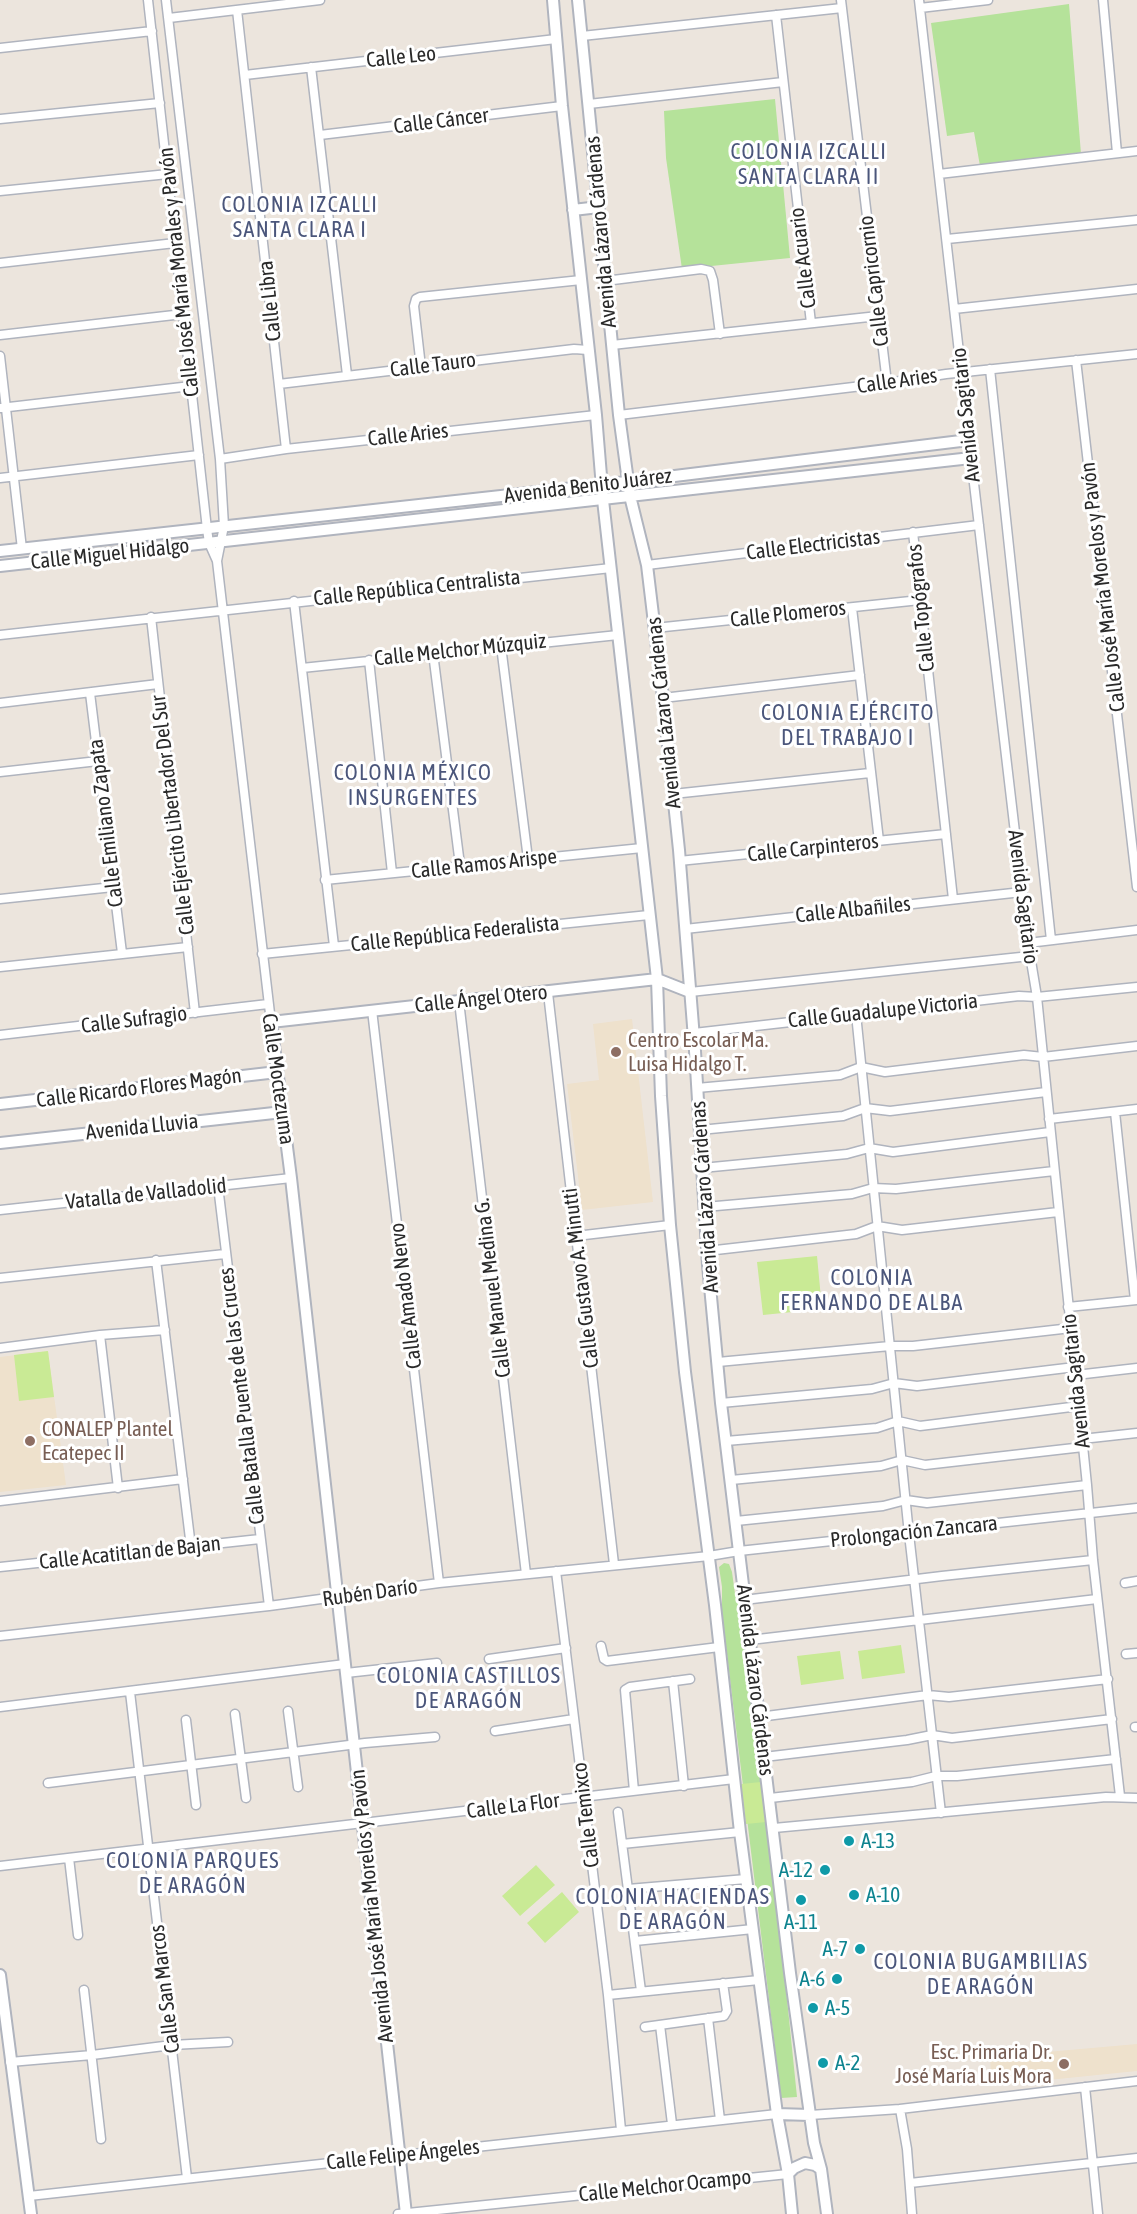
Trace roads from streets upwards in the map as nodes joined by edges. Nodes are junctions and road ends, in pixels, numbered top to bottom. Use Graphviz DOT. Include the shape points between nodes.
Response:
graph roads {
  1 [pos="148,0"];
  2 [pos="166,0"];
  3 [pos="320,0"];
  4 [pos="553,0"];
  5 [pos="578,0"];
  6 [pos="988,0"];
  7 [pos="1103,0"];
  8 [pos="841,4"];
  9 [pos="919,4"];
  10 [pos="237,10"];
  11 [pos="776,15"];
  12 [pos="169,18"];
  13 [pos="152,31"];
  14 [pos="582,36"];
  15 [pos="556,39"];
  16 [pos="0,48"];
  17 [pos="311,67"];
  18 [pos="245,75"];
  19 [pos="783,82"];
  20 [pos="160,103"];
  21 [pos="589,104"];
  22 [pos="562,106"];
  23 [pos="0,119"];
  24 [pos="320,135"];
  25 [pos="1137,151"];
  26 [pos="1117,153"];
  27 [pos="168,174"];
  28 [pos="939,174"];
  29 [pos="0,191"];
  30 [pos="599,207"];
  31 [pos="573,210"];
  32 [pos="1137,220"];
  33 [pos="947,240"];
  34 [pos="175,243"];
  35 [pos="0,263"];
  36 [pos="581,280"];
  37 [pos="605,281"];
  38 [pos="1137,289"];
  39 [pos="954,309"];
  40 [pos="183,315"];
  41 [pos="878,316"];
  42 [pos="811,323"];
  43 [pos="720,333"];
  44 [pos="0,335"];
  45 [pos="612,345"];
  46 [pos="588,350"];
  47 [pos="1137,354"];
  48 [pos="0,356"];
  49 [pos="1076,360"];
  50 [pos="421,367"];
  51 [pos="990,369"];
  52 [pos="961,373"];
  53 [pos="346,375"];
  54 [pos="887,383"];
  55 [pos="279,384"];
  56 [pos="191,386"];
  57 [pos="3,407"];
  58 [pos="596,415"];
  59 [pos="619,415"];
  60 [pos="969,440"];
  61 [pos="286,449"];
  62 [pos="199,455"];
  63 [pos="971,458"];
  64 [pos="220,459"];
  65 [pos="14,477"];
  66 [pos="0,478"];
  67 [pos="628,482"];
  68 [pos="602,485"];
  69 [pos="630,496"];
  70 [pos="603,500"];
  71 [pos="979,525"];
  72 [pos="224,526"];
  73 [pos="207,529"];
  74 [pos="913,532"];
  75 [pos="215,542"];
  76 [pos="22,549"];
  77 [pos="0,551"];
  78 [pos="647,565"];
  79 [pos="0,566"];
  80 [pos="610,568"];
  81 [pos="920,600"];
  82 [pos="294,601"];
  83 [pos="852,608"];
  84 [pos="223,609"];
  85 [pos="150,617"];
  86 [pos="655,627"];
  87 [pos="0,635"];
  88 [pos="618,635"];
  89 [pos="501,646"];
  90 [pos="433,653"];
  91 [pos="369,660"];
  92 [pos="302,668"];
  93 [pos="860,675"];
  94 [pos="158,684"];
  95 [pos="90,693"];
  96 [pos="663,698"];
  97 [pos="0,703"];
  98 [pos="98,761"];
  99 [pos="0,772"];
  100 [pos="870,773"];
  101 [pos="673,794"];
  102 [pos="946,834"];
  103 [pos="879,842"];
  104 [pos="642,848"];
  105 [pos="528,859"];
  106 [pos="679,861"];
  107 [pos="460,865"];
  108 [pos="392,873"];
  109 [pos="326,880"];
  110 [pos="112,886"];
  111 [pos="1137,887"];
  112 [pos="1022,892"];
  113 [pos="0,899"];
  114 [pos="953,899"];
  115 [pos="649,915"];
  116 [pos="684,929"];
  117 [pos="1137,930"];
  118 [pos="1051,940"];
  119 [pos="1028,943"];
  120 [pos="334,946"];
  121 [pos="188,947"];
  122 [pos="122,953"];
  123 [pos="262,954"];
  124 [pos="1030,956"];
  125 [pos="0,967"];
  126 [pos="657,979"];
  127 [pos="1137,987"];
  128 [pos="690,992"];
  129 [pos="548,993"];
  130 [pos="1037,998"];
  131 [pos="459,1001"];
  132 [pos="268,1004"];
  133 [pos="372,1010"];
  134 [pos="195,1012"];
  135 [pos="856,1014"];
  136 [pos="271,1022"];
  137 [pos="694,1033"];
  138 [pos="0,1035"];
  139 [pos="1137,1046"];
  140 [pos="1043,1057"];
  141 [pos="861,1067"];
  142 [pos="277,1072"];
  143 [pos="697,1088"];
  144 [pos="1046,1092"];
  145 [pos="0,1104"];
  146 [pos="865,1108"];
  147 [pos="1137,1109"];
  148 [pos="283,1112"];
  149 [pos="1115,1112"];
  150 [pos="1048,1119"];
  151 [pos="700,1130"];
  152 [pos="1050,1132"];
  153 [pos="0,1143"];
  154 [pos="869,1148"];
  155 [pos="702,1168"];
  156 [pos="1054,1171"];
  157 [pos="291,1178"];
  158 [pos="218,1186"];
  159 [pos="873,1188"];
  160 [pos="705,1207"];
  161 [pos="0,1210"];
  162 [pos="1058,1212"];
  163 [pos="670,1225"];
  164 [pos="877,1226"];
  165 [pos="576,1236"];
  166 [pos="707,1251"];
  167 [pos="225,1254"];
  168 [pos="156,1260"];
  169 [pos="0,1278"];
  170 [pos="1136,1300"];
  171 [pos="1068,1307"];
  172 [pos="1071,1328"];
  173 [pos="165,1330"];
  174 [pos="100,1335"];
  175 [pos="890,1346"];
  176 [pos="0,1348"];
  177 [pos="718,1362"];
  178 [pos="1137,1368"];
  179 [pos="1075,1371"];
  180 [pos="894,1383"];
  181 [pos="722,1403"];
  182 [pos="1079,1407"];
  183 [pos="898,1421"];
  184 [pos="1137,1433"];
  185 [pos="726,1441"];
  186 [pos="1083,1443"];
  187 [pos="902,1460"];
  188 [pos="183,1479"];
  189 [pos="731,1480"];
  190 [pos="1087,1485"];
  191 [pos="118,1488"];
  192 [pos="906,1500"];
  193 [pos="0,1501"];
  194 [pos="1137,1508"];
  195 [pos="1089,1513"];
  196 [pos="735,1521"];
  197 [pos="909,1534"];
  198 [pos="260,1539"];
  199 [pos="191,1547"];
  200 [pos="739,1551"];
  201 [pos="709,1556"];
  202 [pos="1093,1560"];
  203 [pos="614,1564"];
  204 [pos="0,1567"];
  205 [pos="556,1571"];
  206 [pos="526,1574"];
  207 [pos="916,1579"];
  208 [pos="1137,1581"];
  209 [pos="439,1583"];
  210 [pos="1125,1583"];
  211 [pos="337,1598"];
  212 [pos="1097,1599"];
  213 [pos="744,1600"];
  214 [pos="269,1606"];
  215 [pos="919,1619"];
  216 [pos="0,1636"];
  217 [pos="750,1640"];
  218 [pos="601,1646"];
  219 [pos="719,1647"];
  220 [pos="566,1648"];
  221 [pos="1137,1653"];
  222 [pos="1126,1654"];
  223 [pos="489,1659"];
  224 [pos="437,1663"];
  225 [pos="345,1668"];
  226 [pos="690,1679"];
  227 [pos="1108,1679"];
  228 [pos="674,1681"];
  229 [pos="130,1692"];
  230 [pos="928,1695"];
  231 [pos="0,1707"];
  232 [pos="288,1711"];
  233 [pos="236,1714"];
  234 [pos="759,1717"];
  235 [pos="574,1719"];
  236 [pos="1112,1719"];
  237 [pos="186,1720"];
  238 [pos="495,1731"];
  239 [pos="932,1735"];
  240 [pos="435,1737"];
  241 [pos="354,1745"];
  242 [pos="293,1753"];
  243 [pos="764,1757"];
  244 [pos="240,1759"];
  245 [pos="1116,1760"];
  246 [pos="192,1766"];
  247 [pos="140,1770"];
  248 [pos="936,1776"];
  249 [pos="734,1779"];
  250 [pos="48,1783"];
  251 [pos="684,1785"];
  252 [pos="298,1787"];
  253 [pos="634,1791"];
  254 [pos="1120,1796"];
  255 [pos="584,1797"];
  256 [pos="246,1798"];
  257 [pos="770,1798"];
  258 [pos="1137,1798"];
  259 [pos="196,1805"];
  260 [pos="618,1812"];
  261 [pos="941,1813"];
  262 [pos="363,1823"];
  263 [pos="774,1828"];
  264 [pos="740,1832"];
  265 [pos="622,1844"];
  266 [pos="148,1849"];
  267 [pos="69,1858"];
  268 [pos="0,1866"];
  269 [pos="746,1879"];
  270 [pos="628,1889"];
  271 [pos="753,1929"];
  272 [pos="78,1935"];
  273 [pos="635,1941"];
  274 [pos="0,1975"];
  275 [pos="759,1980"];
  276 [pos="723,1983"];
  277 [pos="84,1990"];
  278 [pos="641,1991"];
  279 [pos="608,1995"];
  280 [pos="708,2018"];
  281 [pos="660,2025"];
  282 [pos="645,2027"];
  283 [pos="228,2042"];
  284 [pos="172,2045"];
  285 [pos="92,2055"];
  286 [pos="10,2062"];
  287 [pos="1137,2081"];
  288 [pos="1085,2087"];
  289 [pos="900,2109"];
  290 [pos="777,2114"];
  291 [pos="810,2115"];
  292 [pos="720,2120"];
  293 [pos="672,2124"];
  294 [pos="621,2130"];
  295 [pos="101,2139"];
  296 [pos="400,2155"];
  297 [pos="1137,2158"];
  298 [pos="1091,2163"];
  299 [pos="821,2169"];
  300 [pos="788,2174"];
  301 [pos="187,2178"];
  302 [pos="910,2182"];
  303 [pos="29,2196"];
  304 [pos="31,2214"];
  305 [pos="403,2214"];
  306 [pos="792,2214"];
  307 [pos="827,2214"];
  308 [pos="912,2214"];
  309 [pos="1098,2214"];
  1 -- 13 [label="street, Calle José María Morales y Pavón"];
  2 -- 12 [label="street, Calle José María Morales y Pavón"];
  3 -- 10 [label="street"];
  4 -- 15 [label="street, Avenida Lázaro Cárdenas"];
  5 -- 14 [label="street, Avenida Lázaro Cárdenas"];
  6 -- 9 [label="street"];
  7 -- 26 [label="street"];
  8 -- 11 [label="street"];
  8 -- 41 [label="street, Calle Capricornio"];
  9 -- 28 [label="street, Avenida Sagitario"];
  10 -- 12 [label="street"];
  10 -- 18 [label="street, Calle Libra"];
  11 -- 14 [label="street"];
  11 -- 19 [label="street, Calle Acuario"];
  12 -- 64 [label="street, Calle José María Morales y Pavón"];
  13 -- 16 [label="street"];
  13 -- 20 [label="street, Calle José María Morales y Pavón"];
  14 -- 21 [label="street, Avenida Lázaro Cárdenas"];
  15 -- 17 [label="street, Calle Leo"];
  15 -- 22 [label="street, Avenida Lázaro Cárdenas"];
  17 -- 18 [label="street, Calle Leo"];
  17 -- 24 [label="street"];
  18 -- 55 [label="street, Calle Libra"];
  19 -- 21 [label="street"];
  19 -- 42 [label="street, Calle Acuario"];
  20 -- 23 [label="street"];
  20 -- 27 [label="street, Calle José María Morales y Pavón"];
  21 -- 30 [label="street, Avenida Lázaro Cárdenas"];
  22 -- 24 [label="street, Calle Cáncer"];
  22 -- 31 [label="street, Avenida Lázaro Cárdenas"];
  24 -- 53 [label="street"];
  25 -- 26 [label="street"];
  26 -- 28 [label="street"];
  27 -- 29 [label="street"];
  27 -- 34 [label="street, Calle José María Morales y Pavón"];
  28 -- 33 [label="street, Avenida Sagitario"];
  30 -- 31 [label="street"];
  30 -- 37 [label="street, Avenida Lázaro Cárdenas"];
  31 -- 36 [label="street, Avenida Lázaro Cárdenas"];
  32 -- 33 [label="street"];
  33 -- 39 [label="street, Avenida Sagitario"];
  34 -- 35 [label="street"];
  34 -- 40 [label="street, Calle José María Morales y Pavón"];
  36 -- 46 [label="street, Avenida Lázaro Cárdenas"];
  36 -- 50 [label="street" via="416,299"];
  37 -- 43 [label="street" via="710,271"];
  37 -- 45 [label="street, Avenida Lázaro Cárdenas"];
  38 -- 39 [label="street"];
  39 -- 52 [label="street, Avenida Sagitario"];
  40 -- 44 [label="street"];
  40 -- 56 [label="street, Calle José María Morales y Pavón"];
  41 -- 42 [label="street"];
  41 -- 54 [label="street, Calle Capricornio"];
  42 -- 43 [label="street"];
  43 -- 45 [label="street"];
  45 -- 59 [label="street, Avenida Lázaro Cárdenas"];
  46 -- 50 [label="street, Calle Tauro"];
  46 -- 58 [label="street, Avenida Lázaro Cárdenas"];
  47 -- 49 [label="street, Calle Aries"];
  48 -- 57 [label="street"];
  49 -- 51 [label="street, Calle Aries"];
  49 -- 111 [label="street, Calle José María Morelos y Pavón"];
  50 -- 53 [label="street, Calle Tauro"];
  51 -- 52 [label="street, Calle Aries"];
  51 -- 118 [label="street, Avenida Sagitario"];
  52 -- 54 [label="street, Calle Aries"];
  52 -- 60 [label="street, Avenida Sagitario"];
  53 -- 55 [label="street, Calle Tauro"];
  54 -- 59 [label="street, Calle Aries"];
  55 -- 61 [label="street, Calle Libra"];
  56 -- 57 [label="street"];
  56 -- 62 [label="street, Calle José María Morales y Pavón"];
  57 -- 65 [label="street"];
  58 -- 61 [label="street, Calle Aries"];
  58 -- 68 [label="street, Avenida Lázaro Cárdenas"];
  59 -- 67 [label="street, Avenida Lázaro Cárdenas"];
  60 -- 63 [label="street, Avenida Sagitario"];
  60 -- 67 [label="street, Avenida Benito Juárez"];
  61 -- 64 [label="street, Calle Aries"];
  62 -- 65 [label="street"];
  62 -- 73 [label="street, Calle José María Morales y Pavón"];
  63 -- 69 [label="street, Avenida Benito Juárez"];
  63 -- 71 [label="street, Avenida Sagitario"];
  64 -- 72 [label="street, Calle José María Morales y Pavón"];
  65 -- 66 [label="street"];
  65 -- 76 [label="street"];
  67 -- 68 [label="street, Avenida Benito Juárez"];
  67 -- 69 [label="street, Avenida Lázaro Cárdenas"];
  68 -- 70 [label="street, Avenida Lázaro Cárdenas"];
  68 -- 72 [label="street, Avenida Benito Juárez"];
  69 -- 70 [label="street, Avenida Benito Juárez"];
  69 -- 78 [label="street, Avenida Lázaro Cárdenas"];
  70 -- 75 [label="street, Avenida Benito Juárez"];
  70 -- 80 [label="street, Avenida Lázaro Cárdenas"];
  71 -- 74 [label="street, Calle Electricistas"];
  71 -- 112 [label="street, Avenida Sagitario"];
  72 -- 73 [label="street, Avenida Benito Juárez"];
  72 -- 75 [label="street, Calle José María Morales y Pavón"];
  73 -- 75 [label="street, Calle José María Morales y Pavón"];
  73 -- 76 [label="street, Calle Miguel Hidalgo"];
  74 -- 78 [label="street, Calle Electricistas"];
  74 -- 81 [label="street, Calle Topógrafos"];
  75 -- 79 [label="street, Calle Miguel Hidalgo"];
  75 -- 84 [label="street, Calle Moctezuma"];
  76 -- 77 [label="street, Calle Miguel Hidalgo"];
  78 -- 86 [label="street, Avenida Lázaro Cárdenas"];
  80 -- 82 [label="street, Calle República Centralista"];
  80 -- 88 [label="street, Avenida Lázaro Cárdenas"];
  81 -- 83 [label="street, Calle Plomeros"];
  81 -- 102 [label="street, Calle Topógrafos"];
  82 -- 84 [label="street, Calle República Centralista"];
  82 -- 92 [label="street"];
  83 -- 86 [label="street, Calle Plomeros"];
  83 -- 93 [label="street"];
  84 -- 85 [label="street, Calle República Centralista"];
  84 -- 123 [label="street, Calle Moctezuma"];
  85 -- 87 [label="street, Calle República Centralista"];
  85 -- 94 [label="street, Calle Ejército Libertador Del Sur"];
  86 -- 96 [label="street, Avenida Lázaro Cárdenas"];
  88 -- 89 [label="street, Calle Melchor Múzquiz"];
  88 -- 104 [label="street, Avenida Lázaro Cárdenas"];
  89 -- 90 [label="street, Calle Melchor Múzquiz"];
  89 -- 105 [label="street"];
  90 -- 91 [label="street, Calle Melchor Múzquiz"];
  90 -- 107 [label="street"];
  91 -- 92 [label="street, Calle Melchor Múzquiz"];
  91 -- 108 [label="street"];
  92 -- 109 [label="street"];
  93 -- 96 [label="street"];
  93 -- 100 [label="street"];
  94 -- 95 [label="street"];
  94 -- 121 [label="street, Calle Ejército Libertador Del Sur"];
  95 -- 97 [label="street"];
  95 -- 98 [label="street, Calle Emiliano Zapata"];
  96 -- 101 [label="street, Avenida Lázaro Cárdenas"];
  98 -- 99 [label="street"];
  98 -- 110 [label="street, Calle Emiliano Zapata"];
  100 -- 101 [label="street"];
  100 -- 103 [label="street"];
  101 -- 106 [label="street, Avenida Lázaro Cárdenas"];
  102 -- 103 [label="street, Calle Carpinteros"];
  102 -- 114 [label="street, Calle Topógrafos"];
  103 -- 106 [label="street, Calle Carpinteros"];
  104 -- 105 [label="street, Calle Ramos Arispe"];
  104 -- 115 [label="street, Avenida Lázaro Cárdenas"];
  105 -- 107 [label="street, Calle Ramos Arispe"];
  106 -- 116 [label="street, Avenida Lázaro Cárdenas"];
  107 -- 108 [label="street, Calle Ramos Arispe"];
  108 -- 109 [label="street, Calle Ramos Arispe"];
  109 -- 120 [label="street"];
  110 -- 113 [label="street"];
  110 -- 122 [label="street, Calle Emiliano Zapata"];
  112 -- 114 [label="street, Calle Albañiles"];
  112 -- 119 [label="street, Avenida Sagitario"];
  114 -- 116 [label="street, Calle Albañiles"];
  115 -- 120 [label="street, Calle República Federalista"];
  115 -- 126 [label="street, Avenida Lázaro Cárdenas"];
  116 -- 128 [label="street, Avenida Lázaro Cárdenas"];
  117 -- 118 [label="street"];
  118 -- 119 [label="street"];
  119 -- 124 [label="street, Avenida Sagitario"];
  120 -- 123 [label="street, Calle República Federalista"];
  121 -- 122 [label="street"];
  121 -- 134 [label="street, Calle Ejército Libertador Del Sur"];
  122 -- 125 [label="street"];
  123 -- 132 [label="street, Calle Moctezuma"];
  124 -- 128 [label="street, Calle Guadalupe Victoria"];
  124 -- 130 [label="street, Avenida Sagitario"];
  126 -- 128 [label="street, Calle Ángel Otero"];
  126 -- 129 [label="street, Calle Ángel Otero"];
  126 -- 163 [label="street, Avenida Lázaro Cárdenas"];
  127 -- 130 [label="street, Calle Guadalupe Victoria"];
  128 -- 137 [label="street, Avenida Lázaro Cárdenas"];
  129 -- 131 [label="street, Calle Ángel Otero"];
  129 -- 165 [label="street, Calle Gustavo A. Minutti"];
  130 -- 135 [label="street, Calle Guadalupe Victoria" via="1019,996"];
  130 -- 140 [label="street, Avenida Sagitario"];
  131 -- 133 [label="street, Calle Ángel Otero"];
  131 -- 206 [label="street, Calle Manuel Medina G."];
  132 -- 134 [label="street, Calle Sufragio"];
  132 -- 136 [label="street, Calle Moctezuma"];
  133 -- 136 [label="street, Calle Ángel Otero"];
  133 -- 209 [label="street, Calle Amado Nervo"];
  134 -- 138 [label="street, Calle Sufragio"];
  135 -- 137 [label="street, Calle Guadalupe Victoria"];
  135 -- 141 [label="street"];
  136 -- 142 [label="street, Calle Moctezuma"];
  137 -- 143 [label="street, Avenida Lázaro Cárdenas"];
  139 -- 140 [label="street"];
  140 -- 141 [label="street" via="1024,1055 885,1072"];
  140 -- 144 [label="street, Avenida Sagitario"];
  141 -- 143 [label="street" via="840,1075"];
  141 -- 146 [label="street"];
  142 -- 145 [label="street, Calle Ricardo Flores Magón"];
  142 -- 148 [label="street, Calle Moctezuma"];
  143 -- 151 [label="street, Avenida Lázaro Cárdenas"];
  144 -- 146 [label="street" via="890,1111"];
  144 -- 150 [label="street, Avenida Sagitario"];
  146 -- 151 [label="street" via="843,1116"];
  146 -- 154 [label="street"];
  147 -- 149 [label="street"];
  148 -- 153 [label="street, Avenida Lluvia"];
  148 -- 157 [label="street, Calle Moctezuma"];
  149 -- 150 [label="street"];
  149 -- 170 [label="street"];
  150 -- 152 [label="street, Avenida Sagitario"];
  151 -- 155 [label="street, Avenida Lázaro Cárdenas"];
  152 -- 154 [label="street" via="893,1152"];
  152 -- 156 [label="street, Avenida Sagitario"];
  154 -- 155 [label="street" via="847,1154"];
  154 -- 159 [label="street"];
  155 -- 160 [label="street, Avenida Lázaro Cárdenas"];
  156 -- 159 [label="street"];
  156 -- 162 [label="street, Avenida Sagitario"];
  157 -- 158 [label="street, Vatalla de Valladolid"];
  157 -- 211 [label="street, Calle Moctezuma"];
  158 -- 161 [label="street, Vatalla de Valladolid"];
  158 -- 167 [label="street, Calle Batalla Puente de las Cruces"];
  159 -- 160 [label="street" via="852,1194"];
  159 -- 164 [label="street"];
  160 -- 166 [label="street, Avenida Lázaro Cárdenas"];
  162 -- 164 [label="street" via="902,1230"];
  162 -- 171 [label="street, Avenida Sagitario"];
  163 -- 165 [label="street"];
  163 -- 201 [label="street, Avenida Lázaro Cárdenas"];
  164 -- 166 [label="street" via="856,1234"];
  164 -- 175 [label="street"];
  165 -- 203 [label="street, Calle Gustavo A. Minutti"];
  166 -- 177 [label="street, Avenida Lázaro Cárdenas"];
  167 -- 168 [label="street"];
  167 -- 198 [label="street, Calle Batalla Puente de las Cruces"];
  168 -- 169 [label="street"];
  168 -- 173 [label="street"];
  170 -- 171 [label="street"];
  171 -- 172 [label="street, Avenida Sagitario"];
  172 -- 175 [label="street"];
  172 -- 179 [label="street, Avenida Sagitario"];
  173 -- 174 [label="street"];
  173 -- 188 [label="street"];
  174 -- 176 [label="street"];
  174 -- 191 [label="street"];
  175 -- 177 [label="street"];
  175 -- 180 [label="street"];
  177 -- 181 [label="street, Avenida Lázaro Cárdenas"];
  178 -- 179 [label="street"];
  179 -- 180 [label="street" via="916,1386"];
  179 -- 182 [label="street, Avenida Sagitario"];
  180 -- 181 [label="street" via="872,1389"];
  180 -- 183 [label="street"];
  181 -- 185 [label="street, Avenida Lázaro Cárdenas"];
  182 -- 183 [label="street" via="920,1426"];
  182 -- 186 [label="street, Avenida Sagitario"];
  183 -- 185 [label="street" via="876,1428"];
  183 -- 187 [label="street"];
  184 -- 186 [label="street"];
  185 -- 189 [label="street, Avenida Lázaro Cárdenas"];
  186 -- 187 [label="street" via="925,1465"];
  186 -- 190 [label="street, Avenida Sagitario"];
  187 -- 189 [label="street" via="881,1466"];
  187 -- 192 [label="street"];
  188 -- 191 [label="street"];
  188 -- 199 [label="street"];
  189 -- 196 [label="street, Avenida Lázaro Cárdenas"];
  190 -- 192 [label="street" via="927,1503"];
  190 -- 195 [label="street, Avenida Sagitario"];
  191 -- 193 [label="street"];
  192 -- 196 [label="street" via="883,1506"];
  192 -- 197 [label="street"];
  194 -- 195 [label="street, Prolongación Zancara"];
  195 -- 197 [label="street, Prolongación Zancara"];
  195 -- 202 [label="street, Avenida Sagitario"];
  196 -- 200 [label="street, Avenida Lázaro Cárdenas"];
  197 -- 200 [label="street, Prolongación Zancara"];
  197 -- 207 [label="street"];
  198 -- 199 [label="street, Calle Acatitlan de Bajan"];
  198 -- 214 [label="street, Calle Batalla Puente de las Cruces"];
  199 -- 204 [label="street, Calle Acatitlan de Bajan"];
  200 -- 201 [label="street, Rubén Darío"];
  200 -- 213 [label="street, Avenida Lázaro Cárdenas"];
  201 -- 203 [label="street, Rubén Darío"];
  201 -- 219 [label="street, Avenida Lázaro Cárdenas"];
  202 -- 207 [label="street"];
  202 -- 212 [label="street, Avenida Sagitario"];
  203 -- 205 [label="street, Rubén Darío"];
  205 -- 206 [label="street, Rubén Darío"];
  205 -- 220 [label="street, Calle Temixco"];
  206 -- 209 [label="street, Rubén Darío"];
  207 -- 213 [label="street"];
  207 -- 215 [label="street"];
  208 -- 210 [label="street"];
  209 -- 211 [label="street, Rubén Darío"];
  211 -- 214 [label="street, Rubén Darío"];
  211 -- 225 [label="street, Avenida José María Morelos y Pavón"];
  212 -- 215 [label="street"];
  212 -- 227 [label="street, Avenida Sagitario"];
  213 -- 217 [label="street, Avenida Lázaro Cárdenas"];
  214 -- 216 [label="street, Rubén Darío"];
  215 -- 217 [label="street"];
  215 -- 230 [label="street"];
  217 -- 234 [label="street, Avenida Lázaro Cárdenas"];
  218 -- 219 [label="street" via="607,1661"];
  219 -- 249 [label="street, Avenida Lázaro Cárdenas"];
  220 -- 223 [label="street"];
  220 -- 235 [label="street, Calle Temixco"];
  221 -- 222 [label="street"];
  224 -- 225 [label="street"];
  225 -- 229 [label="street"];
  225 -- 241 [label="street, Avenida José María Morelos y Pavón"];
  226 -- 228 [label="street"];
  227 -- 230 [label="street" via="949,1697"];
  227 -- 236 [label="street, Avenida Sagitario"];
  228 -- 251 [label="street"];
  228 -- 253 [label="street" via="625,1690"];
  229 -- 231 [label="street"];
  229 -- 247 [label="street, Calle San Marcos"];
  230 -- 234 [label="street"];
  230 -- 239 [label="street"];
  232 -- 242 [label="street"];
  233 -- 244 [label="street"];
  234 -- 243 [label="street, Avenida Lázaro Cárdenas"];
  235 -- 238 [label="street"];
  235 -- 255 [label="street, Calle Temixco"];
  236 -- 239 [label="street" via="952,1738"];
  236 -- 245 [label="street, Avenida Sagitario"];
  237 -- 246 [label="street"];
  239 -- 243 [label="street"];
  239 -- 248 [label="street"];
  240 -- 241 [label="street"];
  241 -- 242 [label="street"];
  241 -- 262 [label="street, Avenida José María Morelos y Pavón"];
  242 -- 244 [label="street"];
  242 -- 252 [label="street"];
  243 -- 257 [label="street, Avenida Lázaro Cárdenas"];
  244 -- 246 [label="street"];
  244 -- 256 [label="street"];
  245 -- 248 [label="street"];
  245 -- 254 [label="street, Avenida Sagitario"];
  246 -- 247 [label="street"];
  246 -- 259 [label="street"];
  247 -- 250 [label="street"];
  247 -- 266 [label="street, Calle San Marcos"];
  248 -- 257 [label="street"];
  248 -- 261 [label="street"];
  249 -- 251 [label="street, Calle La Flor"];
  249 -- 264 [label="street, Avenida Lázaro Cárdenas"];
  251 -- 253 [label="street, Calle La Flor"];
  253 -- 255 [label="street, Calle La Flor"];
  254 -- 258 [label="street"];
  254 -- 261 [label="street"];
  255 -- 262 [label="street, Calle La Flor"];
  255 -- 279 [label="street, Calle Temixco"];
  257 -- 263 [label="street, Avenida Lázaro Cárdenas"];
  260 -- 265 [label="street"];
  261 -- 263 [label="street"];
  262 -- 266 [label="street, Calle La Flor"];
  262 -- 296 [label="street, Avenida José María Morelos y Pavón"];
  263 -- 291 [label="street, Avenida Lázaro Cárdenas"];
  264 -- 265 [label="street"];
  264 -- 269 [label="street, Avenida Lázaro Cárdenas"];
  265 -- 270 [label="street"];
  266 -- 267 [label="street, Calle La Flor"];
  266 -- 284 [label="street, Calle San Marcos"];
  267 -- 268 [label="street, Calle La Flor"];
  267 -- 272 [label="street"];
  269 -- 270 [label="street"];
  269 -- 271 [label="street, Avenida Lázaro Cárdenas"];
  270 -- 273 [label="street"];
  271 -- 273 [label="street"];
  271 -- 275 [label="street, Avenida Lázaro Cárdenas"];
  273 -- 278 [label="street"];
  274 -- 286 [label="street"];
  275 -- 276 [label="street"];
  275 -- 290 [label="street, Avenida Lázaro Cárdenas"];
  276 -- 278 [label="street"];
  276 -- 280 [label="street" via="726,2013"];
  277 -- 285 [label="street"];
  278 -- 279 [label="street"];
  279 -- 294 [label="street, Calle Temixco"];
  280 -- 281 [label="street"];
  280 -- 292 [label="street"];
  281 -- 282 [label="street"];
  281 -- 293 [label="street"];
  283 -- 284 [label="street"];
  284 -- 285 [label="street"];
  284 -- 301 [label="street, Calle San Marcos"];
  285 -- 286 [label="street"];
  285 -- 295 [label="street"];
  286 -- 303 [label="street"];
  287 -- 288 [label="street"];
  288 -- 289 [label="street"];
  288 -- 298 [label="street"];
  289 -- 291 [label="street"];
  289 -- 302 [label="street"];
  290 -- 291 [label="street"];
  290 -- 292 [label="street, Calle Felipe Ángeles"];
  290 -- 300 [label="street, Avenida Lázaro Cárdenas"];
  291 -- 299 [label="street, Avenida Lázaro Cárdenas"];
  292 -- 293 [label="street, Calle Felipe Ángeles"];
  293 -- 294 [label="street, Calle Felipe Ángeles"];
  294 -- 296 [label="street, Calle Felipe Ángeles"];
  296 -- 301 [label="street, Calle Felipe Ángeles"];
  296 -- 305 [label="street, Avenida José María Morelos y Pavón"];
  297 -- 298 [label="street"];
  298 -- 302 [label="street"];
  298 -- 309 [label="street"];
  299 -- 300 [label="street" via="806,2163"];
  299 -- 307 [label="street, Avenida Lázaro Cárdenas"];
  300 -- 305 [label="street, Calle Melchor Ocampo"];
  300 -- 306 [label="street, Avenida Lázaro Cárdenas"];
  301 -- 303 [label="street, Calle Felipe Ángeles"];
  302 -- 308 [label="street"];
  303 -- 304 [label="street"];
}
